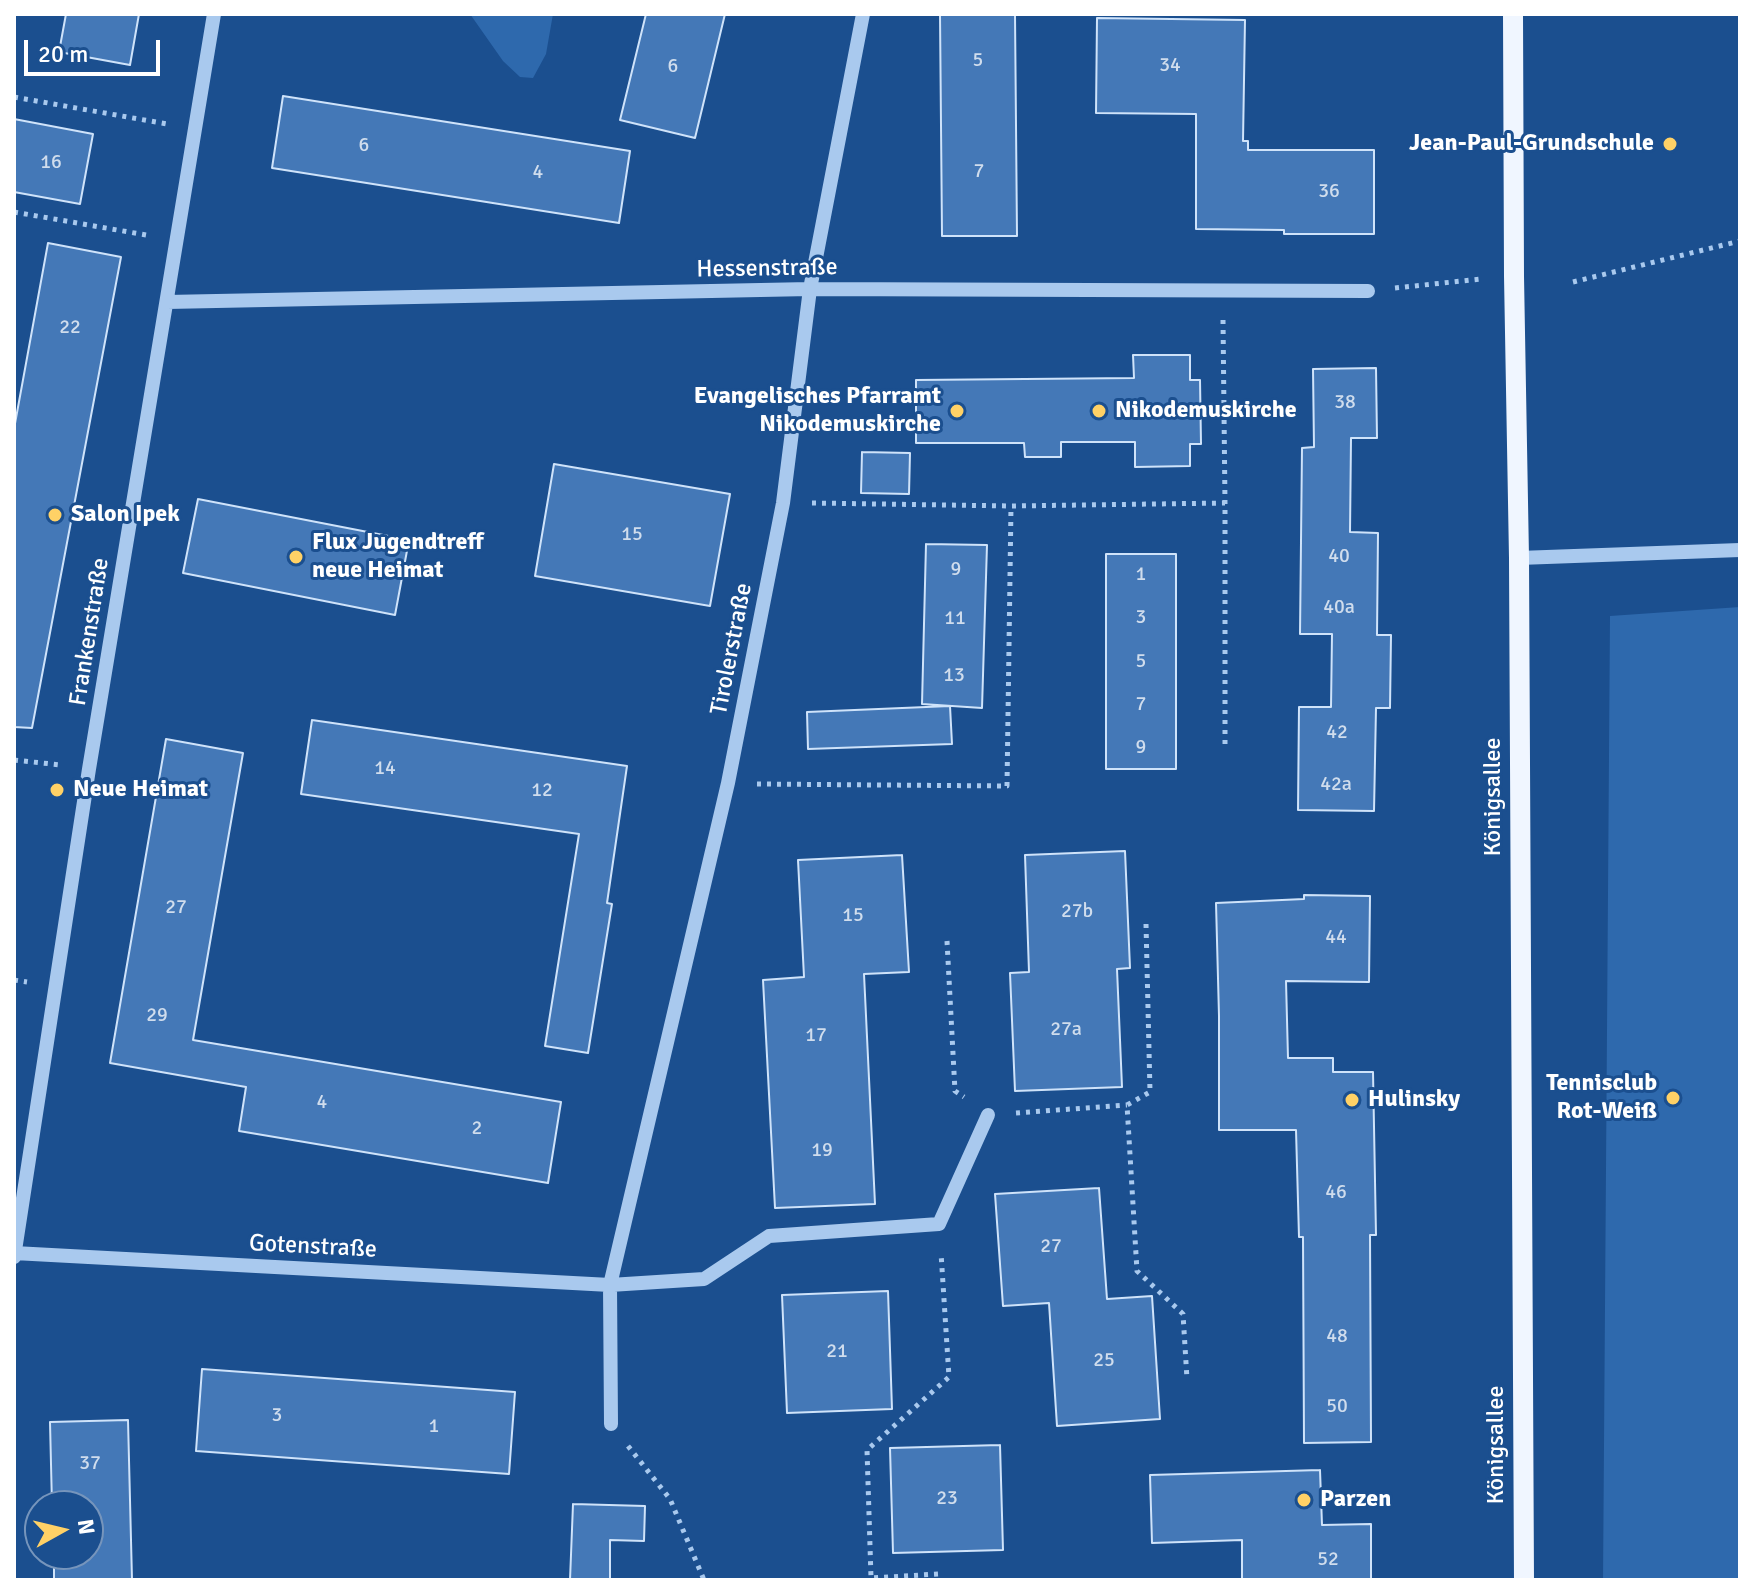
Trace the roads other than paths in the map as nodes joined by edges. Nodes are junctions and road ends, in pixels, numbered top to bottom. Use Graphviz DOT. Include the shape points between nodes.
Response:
graph roads {
  1 [pos="214,14"];
  2 [pos="863,14"];
  3 [pos="1513,14"];
  4 [pos="810,289"];
  5 [pos="1368,291"];
  6 [pos="167,302"];
  7 [pos="1740,550"];
  8 [pos="1519,558"];
  9 [pos="988,1115"];
  10 [pos="14,1255"];
  11 [pos="610,1285"];
  12 [pos="611,1424"];
  13 [pos="1524,1580"];
  1 -- 6 [label="street, Frankenstraße"];
  2 -- 4 [label="street, Tirolerstraße"];
  3 -- 8 [label="main road, Königsallee"];
  4 -- 5 [label="street, Hessenstraße"];
  4 -- 6 [label="street, Hessenstraße"];
  4 -- 11 [label="street, Tirolerstraße" via="783,503 728,783"];
  6 -- 10 [label="street, Frankenstraße"];
  7 -- 8 [label="street"];
  8 -- 13 [label="main road, Königsallee"];
  9 -- 11 [label="street" via="939,1224 769,1236 704,1279"];
  10 -- 11 [label="street, Gotenstraße"];
  11 -- 12 [label="street, Tirolerstraße"];
}
